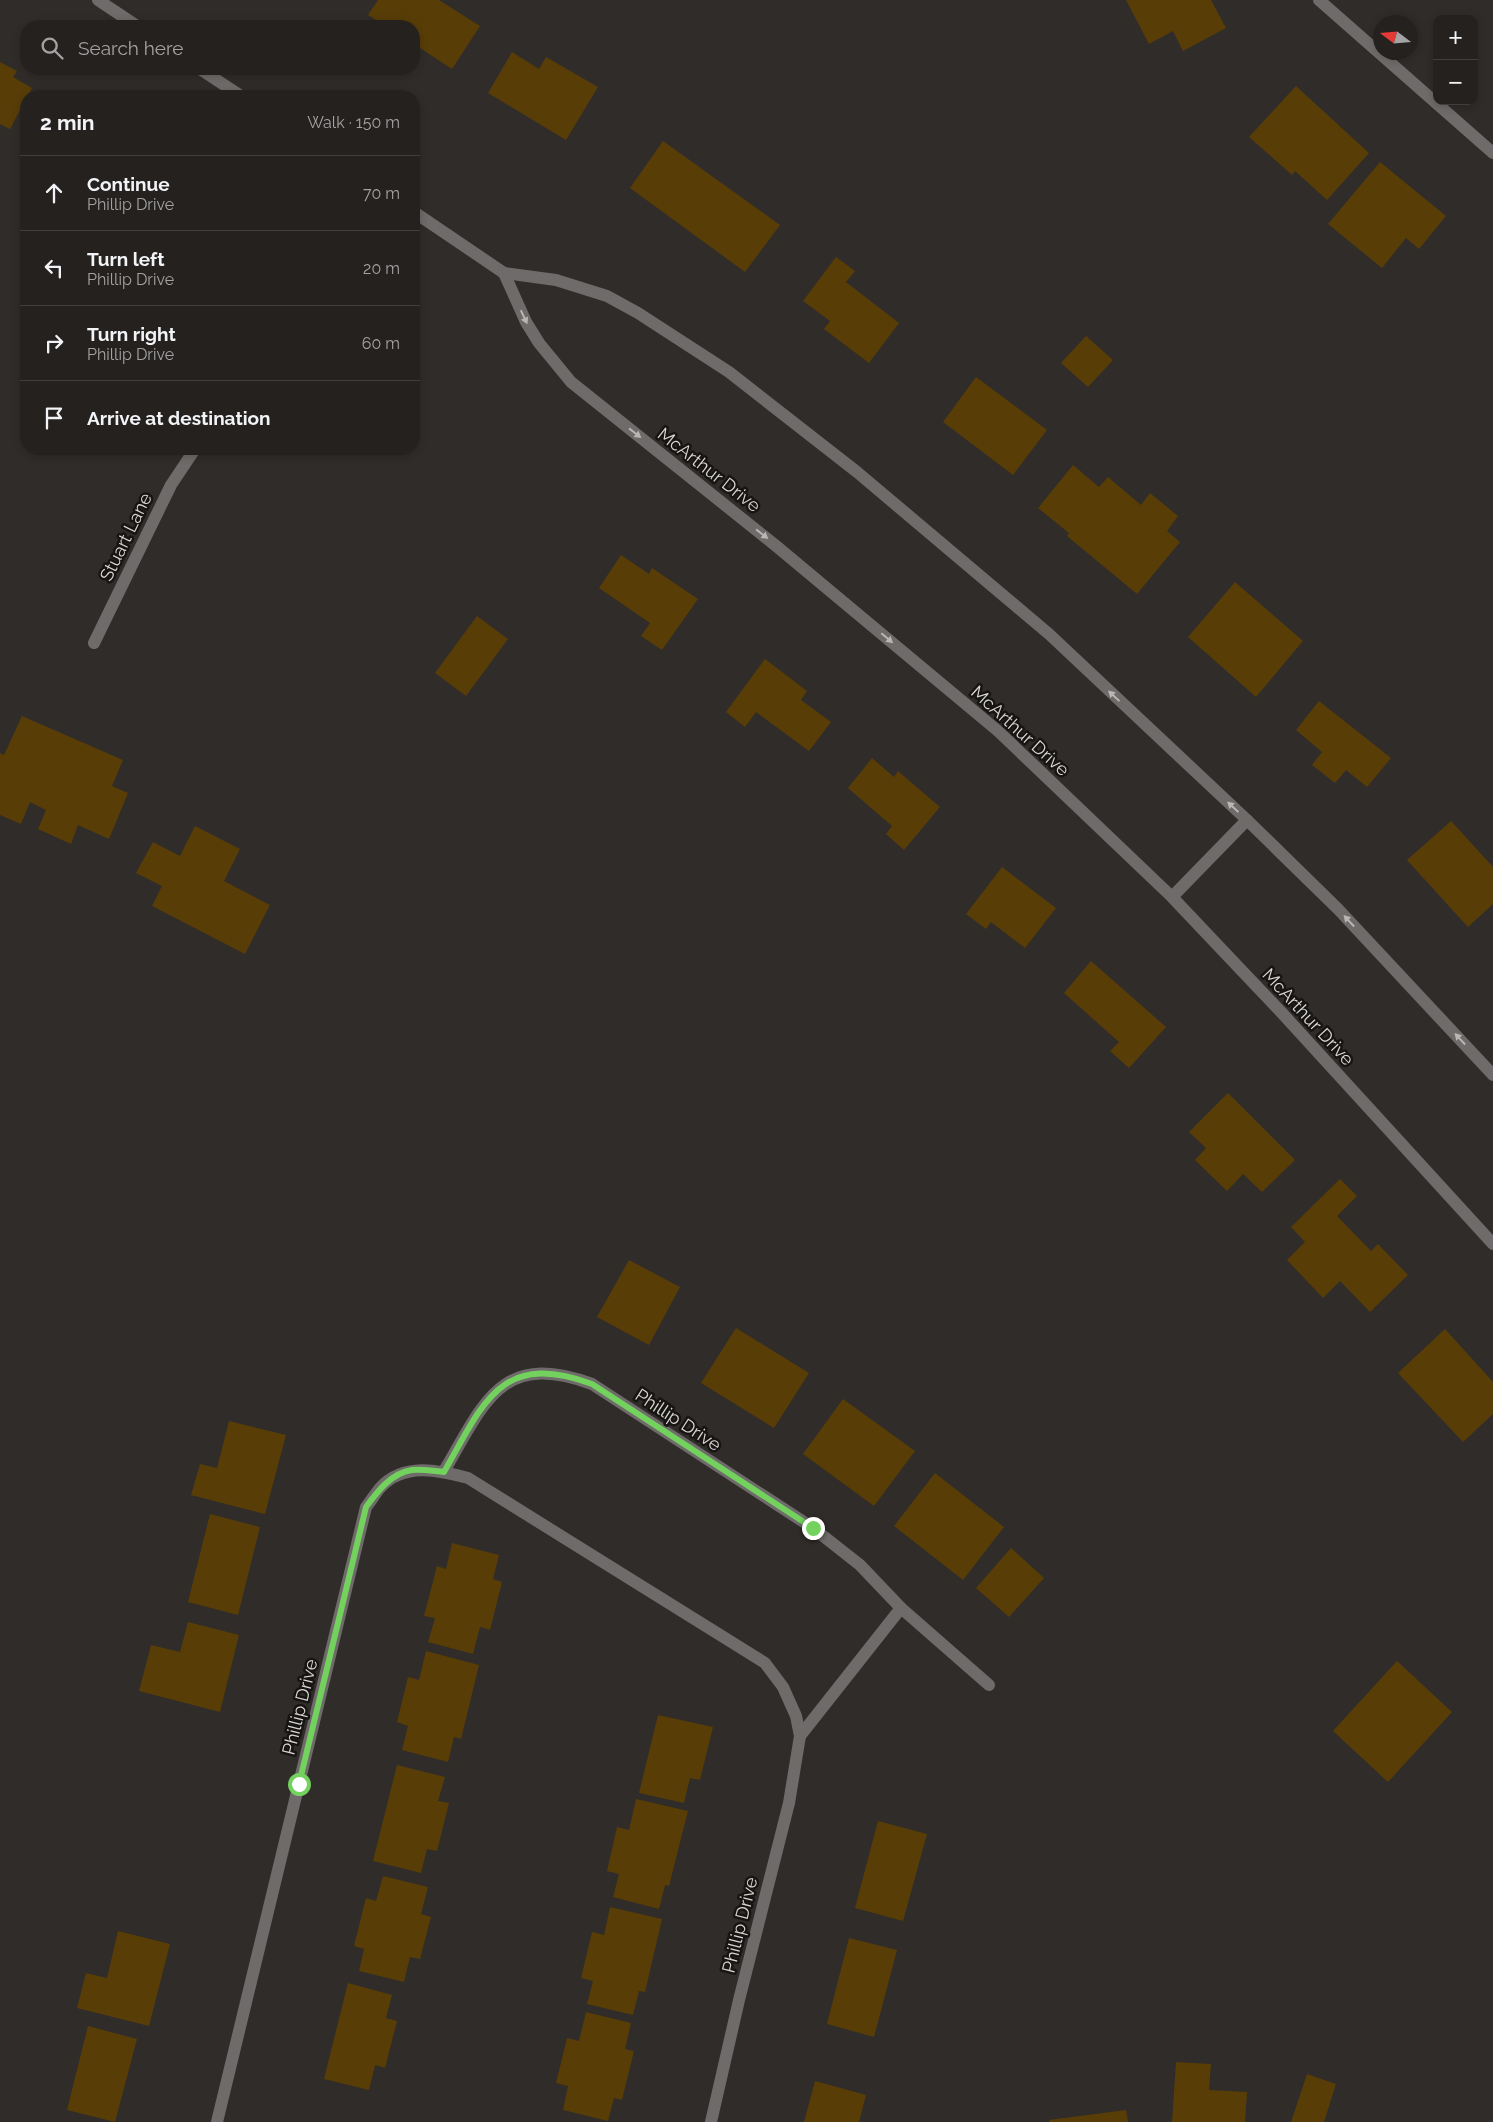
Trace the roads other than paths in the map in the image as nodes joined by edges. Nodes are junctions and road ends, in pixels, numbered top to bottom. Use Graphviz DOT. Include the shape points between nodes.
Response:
graph roads {
  1 [pos="98,0"];
  2 [pos="1318,0"];
  3 [pos="128,20"];
  4 [pos="209,75"];
  5 [pos="233,90"];
  6 [pos="1493,154"];
  7 [pos="420,216"];
  8 [pos="504,273"];
  9 [pos="191,455"];
  10 [pos="94,644"];
  11 [pos="1246,820"];
  12 [pos="1172,897"];
  13 [pos="1493,1075"];
  14 [pos="1493,1244"];
  15 [pos="444,1472"];
  16 [pos="901,1608"];
  17 [pos="989,1685"];
  18 [pos="800,1736"];
  19 [pos="217,2122"];
  20 [pos="711,2122"];
  1 -- 3 [label="street"];
  2 -- 6 [label="street"];
  4 -- 5 [label="street"];
  7 -- 8 [label="street"];
  11 -- 8 [label="street, one-way" via="1049,634 857,472 729,372 607,296 556,280"];
  8 -- 12 [label="street, McArthur Drive, one-way" via="539,344 571,382 775,545 998,731"];
  9 -- 10 [label="street, Stuart Lane" via="171,485"];
  11 -- 12 [label="street"];
  13 -- 11 [label="street, one-way" via="1338,909"];
  12 -- 14 [label="street, McArthur Drive"];
  15 -- 16 [label="street, Phillip Drive" via="480,1410 497,1389 522,1375 570,1376 592,1384 813,1528 860,1565"];
  15 -- 18 [label="street, Phillip Drive" via="468,1478 765,1663 783,1687 796,1716"];
  15 -- 19 [label="street, Phillip Drive" via="410,1470 394,1477 381,1487 366,1507"];
  16 -- 17 [label="street, Phillip Drive"];
  16 -- 18 [label="street, Phillip Drive"];
  18 -- 20 [label="street, Phillip Drive" via="789,1803"];
}
